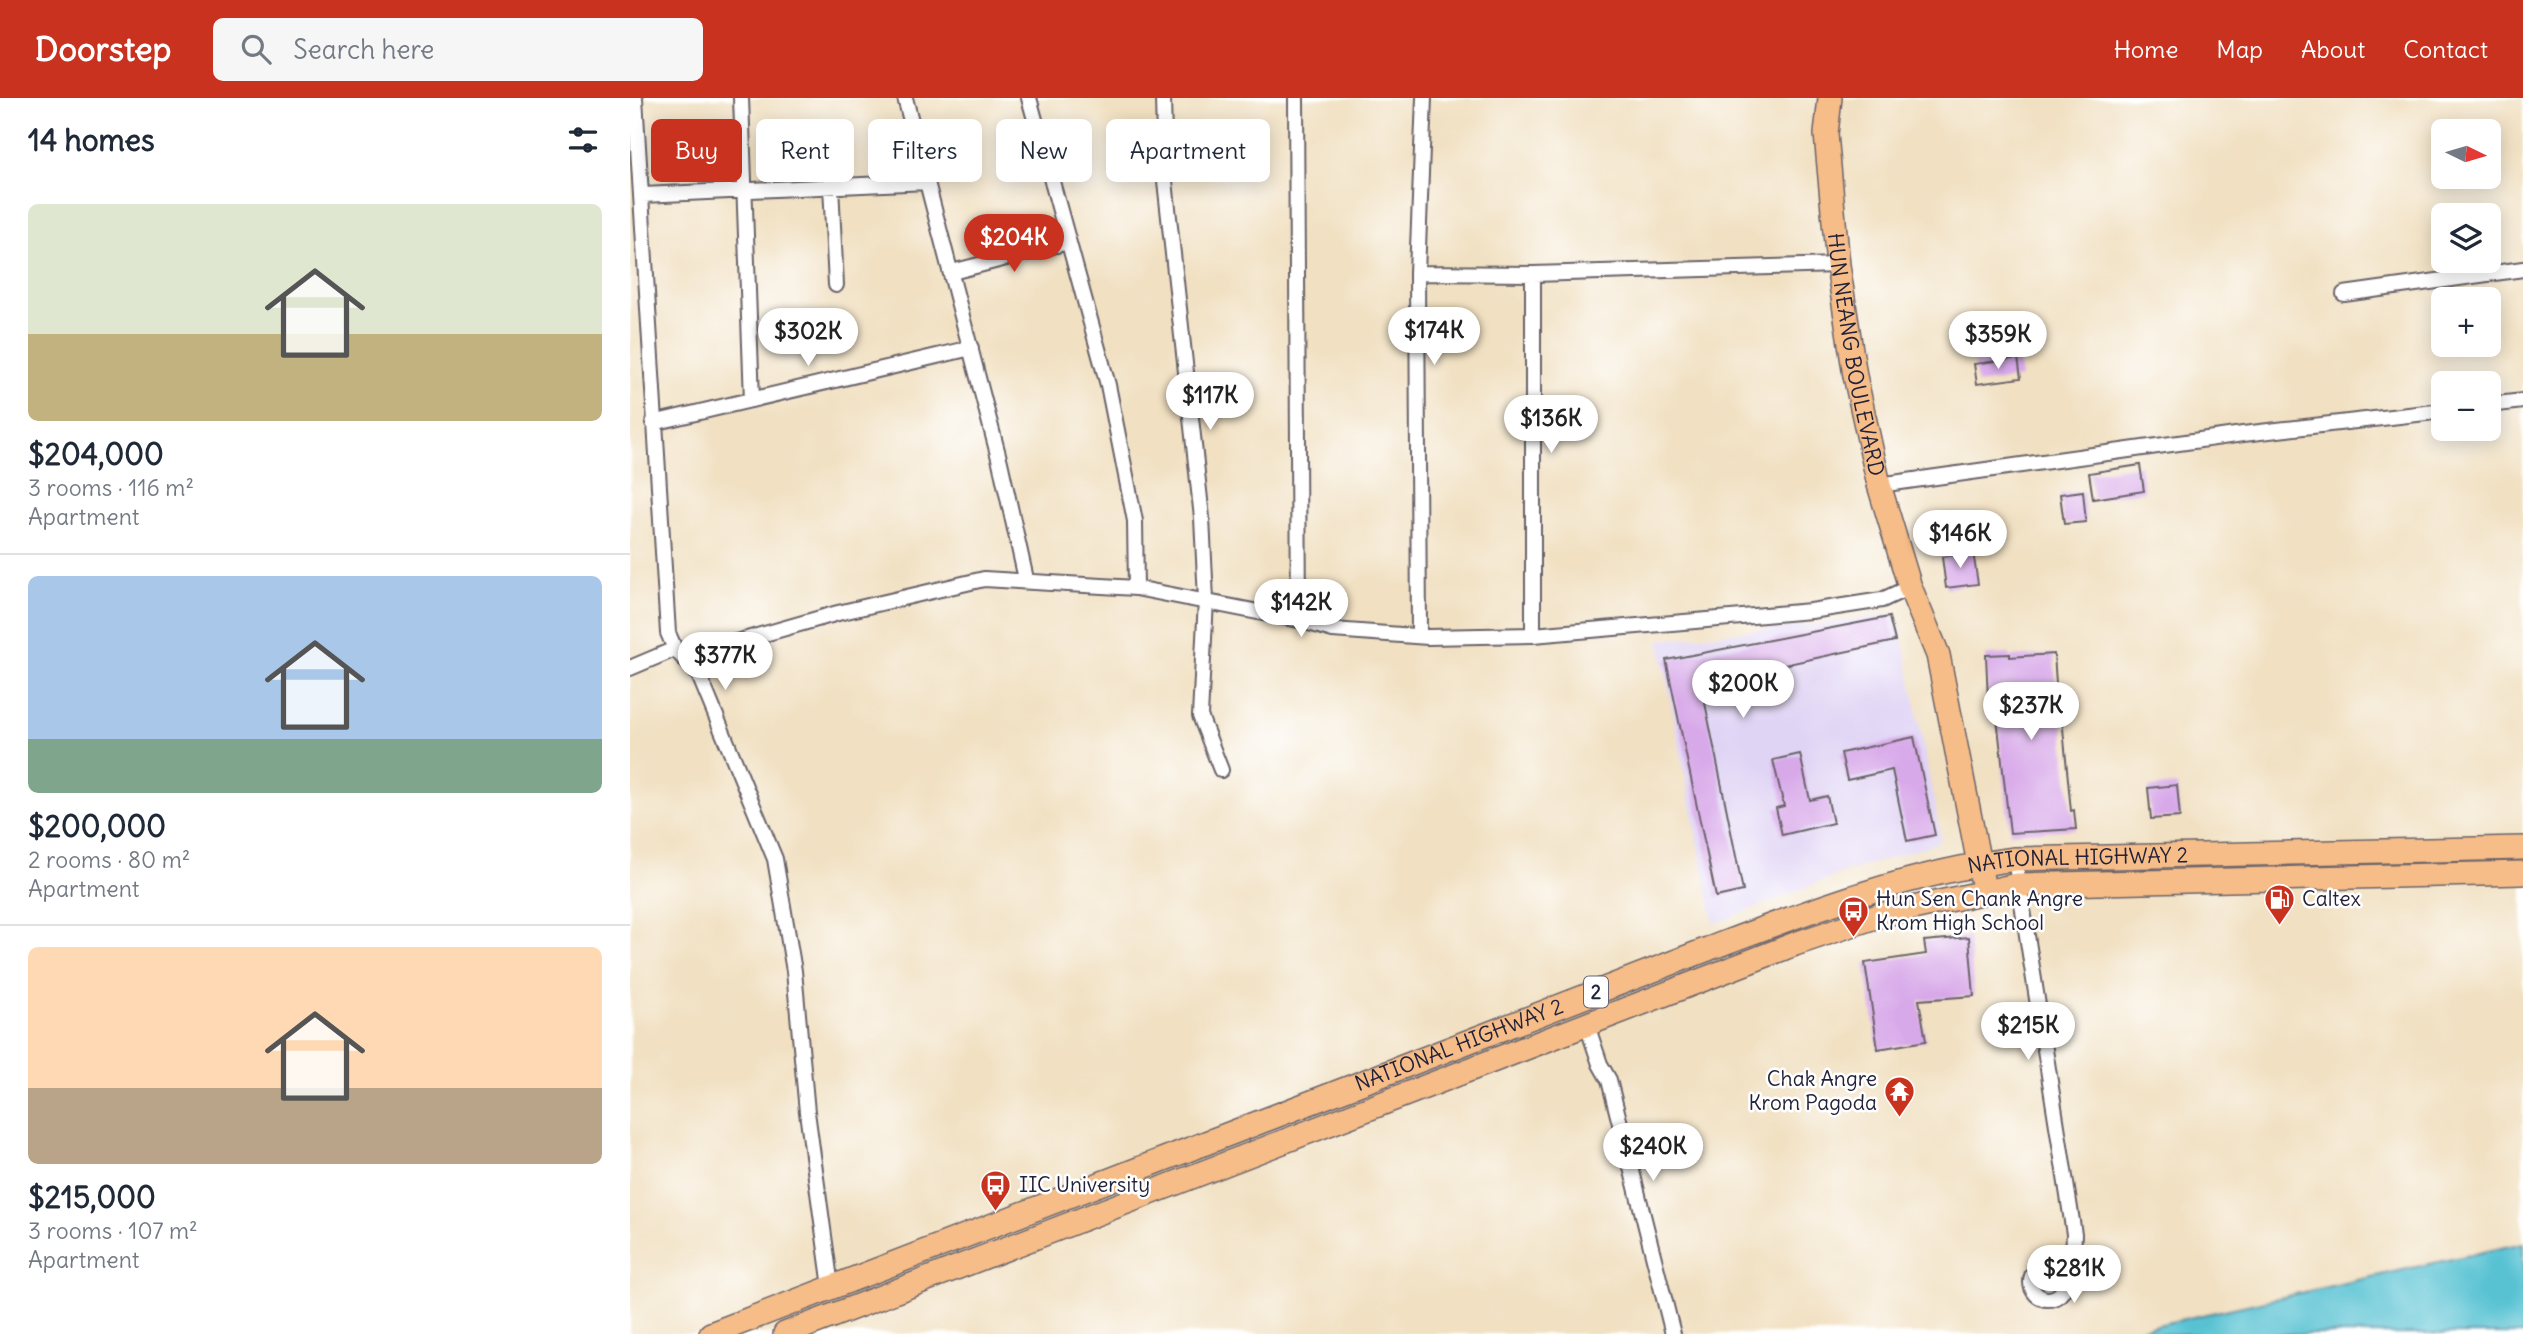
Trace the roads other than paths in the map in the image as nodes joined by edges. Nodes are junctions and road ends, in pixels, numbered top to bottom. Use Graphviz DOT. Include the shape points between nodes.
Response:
graph roads {
  1 [pos="635,98"];
  2 [pos="741,98"];
  3 [pos="905,98"];
  4 [pos="1029,98"];
  5 [pos="1163,98"];
  6 [pos="1296,98"];
  7 [pos="1424,98"];
  8 [pos="1830,98"];
  9 [pos="911,119"];
  10 [pos="908,182"];
  11 [pos="927,182"];
  12 [pos="831,186"];
  13 [pos="746,190"];
  14 [pos="643,195"];
  15 [pos="1068,242"];
  16 [pos="1839,265"];
  17 [pos="2523,269"];
  18 [pos="952,272"];
  19 [pos="1417,273"];
  20 [pos="1533,274"];
  21 [pos="836,285"];
  22 [pos="2344,294"];
  23 [pos="971,348"];
  24 [pos="752,400"];
  25 [pos="2523,401"];
  26 [pos="2501,404"];
  27 [pos="2431,412"];
  28 [pos="653,423"];
  29 [pos="1879,485"];
  30 [pos="1026,579"];
  31 [pos="1910,587"];
  32 [pos="1136,588"];
  33 [pos="1206,600"];
  34 [pos="1299,620"];
  35 [pos="1533,635"];
  36 [pos="1419,636"];
  37 [pos="675,649"];
  38 [pos="687,661"];
  39 [pos="630,668"];
  40 [pos="1221,769"];
  41 [pos="2523,848"];
  42 [pos="2015,859"];
  43 [pos="1979,864"];
  44 [pos="2523,873"];
  45 [pos="2017,885"];
  46 [pos="1984,889"];
  47 [pos="1587,1025"];
  48 [pos="1376,1077"];
  49 [pos="1385,1104"];
  50 [pos="1192,1150"];
  51 [pos="1200,1175"];
  52 [pos="2062,1272"];
  53 [pos="831,1287"];
  54 [pos="821,1327"];
  55 [pos="711,1334"];
  56 [pos="785,1334"];
  57 [pos="1673,1334"];
  1 -- 14 [label="street"];
  2 -- 13 [label="street"];
  3 -- 9 [label="street"];
  4 -- 15 [label="street"];
  5 -- 33 [label="street" via="1165,181 1202,518"];
  6 -- 34 [label="street"];
  7 -- 19 [label="street"];
  8 -- 16 [label="main road, HUN NEANG BOULEVARD" via="1826,134"];
  10 -- 12 [label="street"];
  11 -- 18 [label="street"];
  12 -- 13 [label="street"];
  12 -- 21 [label="street"];
  13 -- 14 [label="street"];
  13 -- 24 [label="street"];
  14 -- 28 [label="street"];
  15 -- 18 [label="street"];
  15 -- 32 [label="street" via="1114,412 1135,521"];
  16 -- 20 [label="street"];
  16 -- 29 [label="main road, HUN NEANG BOULEVARD" via="1855,376"];
  17 -- 22 [label="street"];
  18 -- 23 [label="street"];
  19 -- 20 [label="street"];
  19 -- 36 [label="street"];
  20 -- 35 [label="street"];
  23 -- 24 [label="street"];
  23 -- 30 [label="street"];
  24 -- 28 [label="street"];
  25 -- 26 [label="street"];
  27 -- 29 [label="street"];
  28 -- 37 [label="street" via="668,633"];
  29 -- 31 [label="main road, HUN NEANG BOULEVARD"];
  30 -- 32 [label="street" via="1078,587"];
  30 -- 38 [label="street" via="984,579 943,587 746,640"];
  31 -- 35 [label="street" via="1882,600 1811,611"];
  31 -- 43 [label="main road, HUN NEANG BOULEVARD" via="1938,655"];
  32 -- 33 [label="street"];
  33 -- 34 [label="street"];
  33 -- 40 [label="street" via="1200,716"];
  34 -- 36 [label="street" via="1332,630"];
  35 -- 36 [label="street"];
  37 -- 38 [label="street"];
  37 -- 39 [label="street"];
  38 -- 53 [label="street" via="699,675 775,859 794,971"];
  41 -- 42 [label="main road, NATIONAL HIGHWAY 2 / 2"];
  42 -- 43 [label="main road, NATIONAL HIGHWAY 2 / 2"];
  42 -- 45 [label="street"];
  43 -- 46 [label="main road, HUN NEANG BOULEVARD"];
  43 -- 48 [label="main road, NATIONAL HIGHWAY 2 / 2" via="1839,900"];
  44 -- 45 [label="main road, NATIONAL HIGHWAY 2 / 2"];
  45 -- 46 [label="main road, NATIONAL HIGHWAY 2 / 2"];
  45 -- 52 [label="street" via="2074,1234 2073,1257"];
  46 -- 47 [label="main road, NATIONAL HIGHWAY 2 / 2" via="1847,925"];
  47 -- 49 [label="main road, NATIONAL HIGHWAY 2 / 2"];
  47 -- 57 [label="street" via="1609,1080"];
  48 -- 49 [label="main road"];
  48 -- 50 [label="main road, NATIONAL HIGHWAY 2 / 2"];
  49 -- 51 [label="main road, NATIONAL HIGHWAY 2 / 2"];
  50 -- 51 [label="main road"];
  50 -- 53 [label="main road, NATIONAL HIGHWAY 2 / 2"];
  51 -- 54 [label="main road, NATIONAL HIGHWAY 2 / 2"];
  53 -- 55 [label="main road, NATIONAL HIGHWAY 2 / 2"];
  54 -- 56 [label="main road, NATIONAL HIGHWAY 2 / 2"];
}
